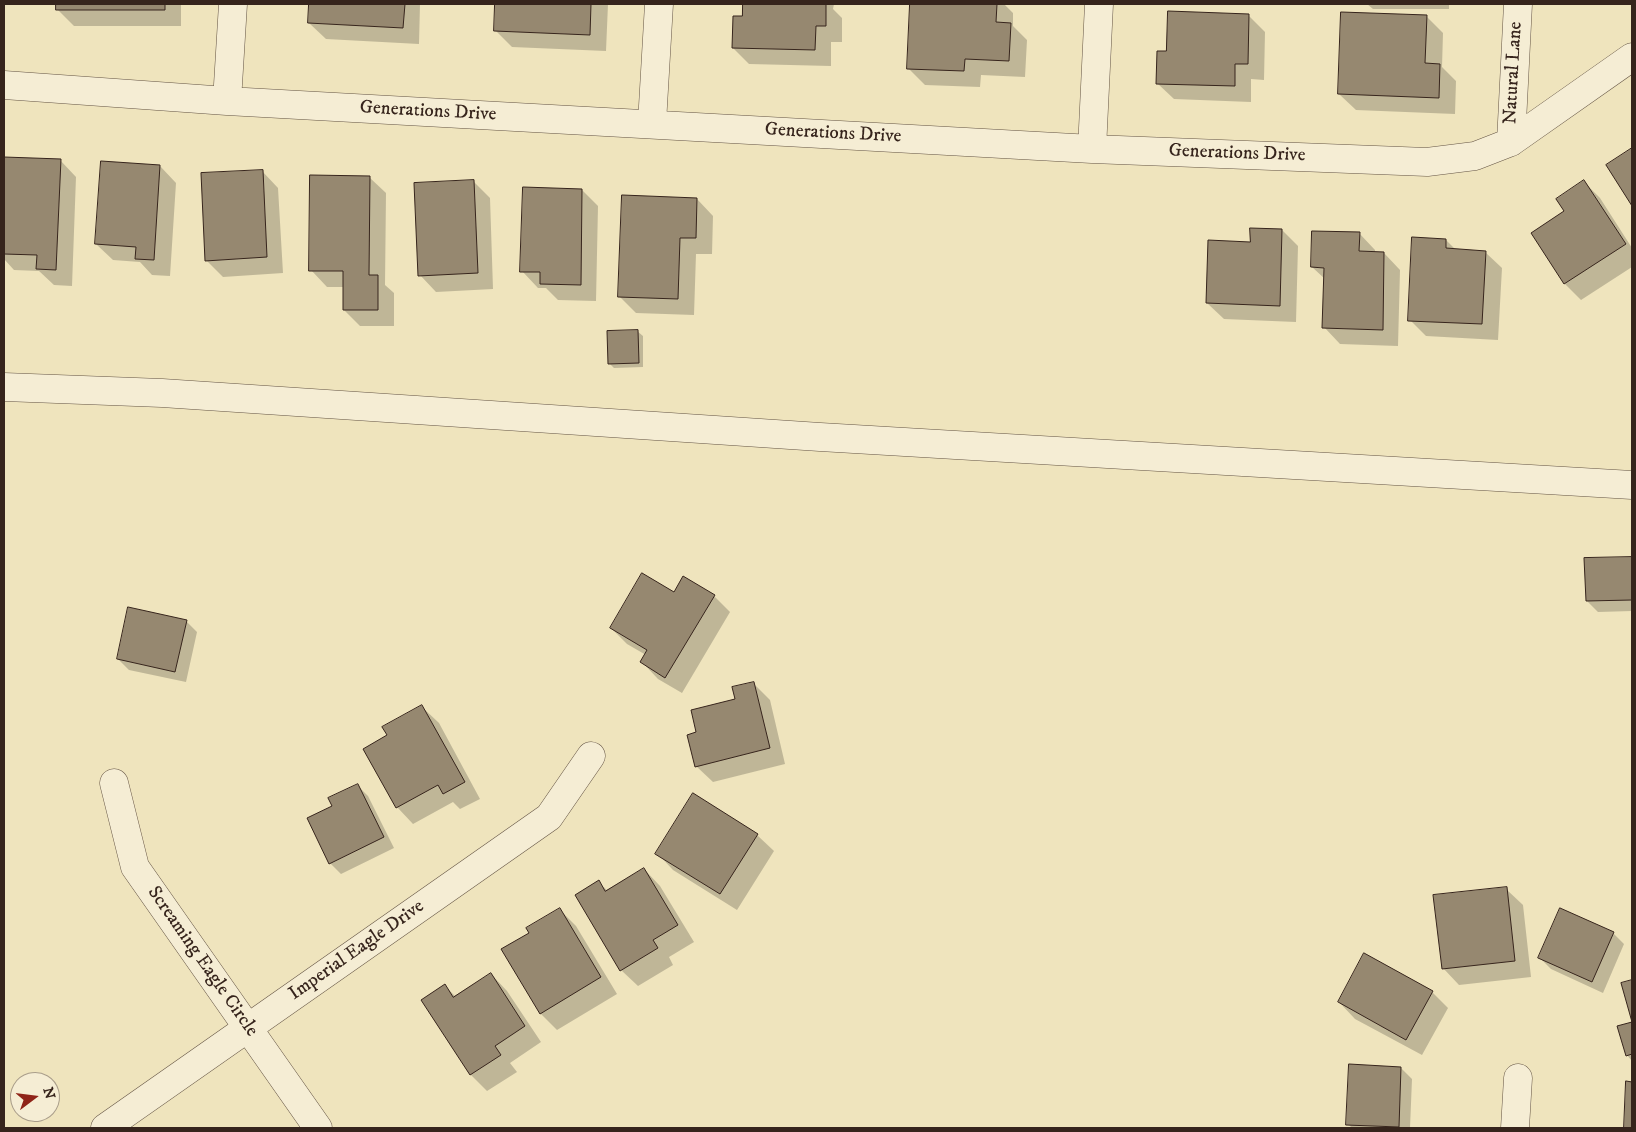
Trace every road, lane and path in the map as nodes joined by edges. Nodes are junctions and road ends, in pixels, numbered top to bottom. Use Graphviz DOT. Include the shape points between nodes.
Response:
graph roads {
  1 [pos="233,4"];
  2 [pos="658,4"];
  3 [pos="1099,4"];
  4 [pos="1518,4"];
  5 [pos="1632,57"];
  6 [pos="4,85"];
  7 [pos="227,101"];
  8 [pos="652,124"];
  9 [pos="1510,142"];
  10 [pos="1092,149"];
  11 [pos="4,387"];
  12 [pos="1632,485"];
  13 [pos="591,756"];
  14 [pos="114,783"];
  15 [pos="248,1028"];
  16 [pos="1518,1078"];
  17 [pos="105,1128"];
  18 [pos="318,1128"];
  19 [pos="1515,1128"];
  1 -- 7 [label="street"];
  2 -- 8 [label="street"];
  3 -- 10 [label="street"];
  4 -- 9 [label="street, Natural Lane"];
  5 -- 9 [label="street, Generations Drive"];
  6 -- 7 [label="street, Generations Drive"];
  7 -- 8 [label="street, Generations Drive"];
  8 -- 10 [label="street, Generations Drive"];
  9 -- 10 [label="street, Generations Drive" via="1475,156 1427,162"];
  11 -- 12 [label="street" via="162,393 840,438"];
  13 -- 15 [label="street, Imperial Eagle Drive" via="549,817"];
  14 -- 15 [label="street, Screaming Eagle Circle" via="135,867"];
  15 -- 17 [label="street, Imperial Eagle Drive"];
  15 -- 18 [label="street, Screaming Eagle Circle"];
  16 -- 19 [label="street"];
}
